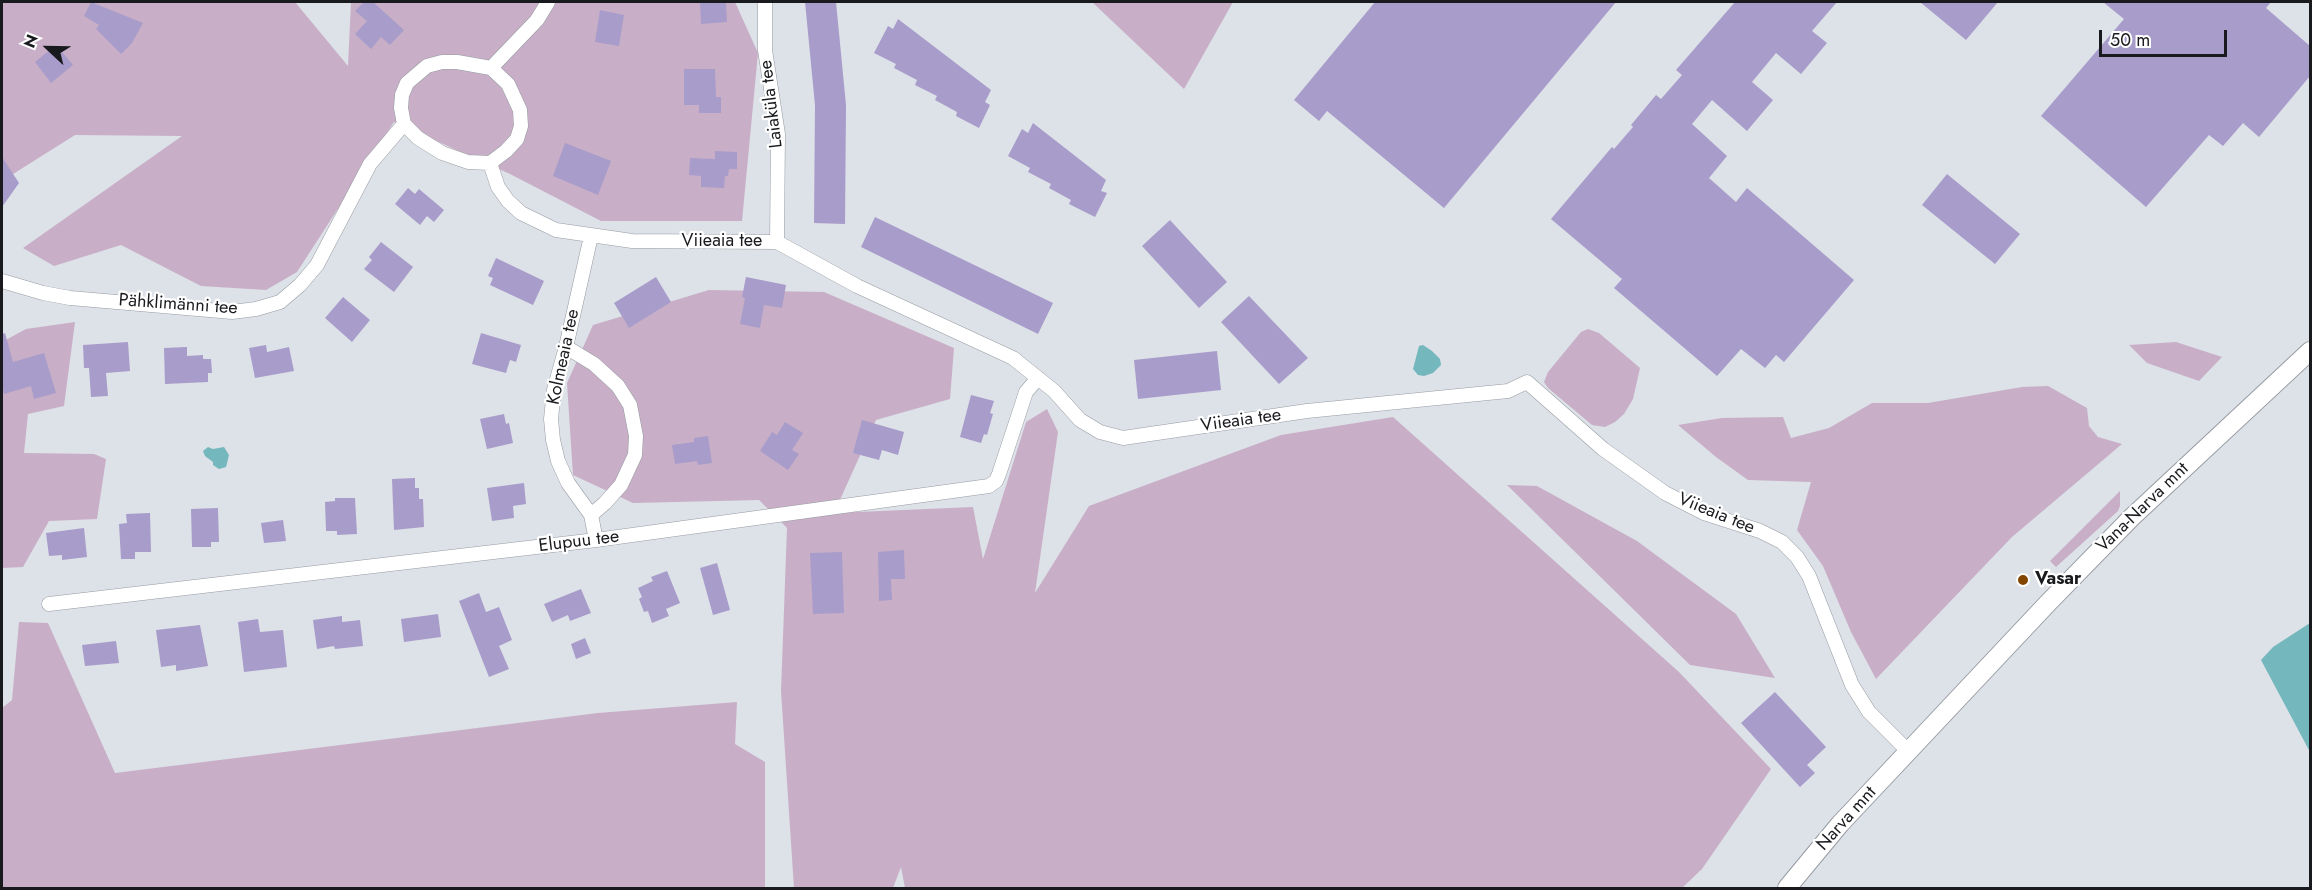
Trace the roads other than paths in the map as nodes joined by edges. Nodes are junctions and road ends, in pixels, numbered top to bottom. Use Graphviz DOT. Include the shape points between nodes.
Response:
graph roads {
  1 [pos="548,2"];
  2 [pos="765,2"];
  3 [pos="491,68"];
  4 [pos="404,124"];
  5 [pos="490,163"];
  6 [pos="591,236"];
  7 [pos="777,242"];
  8 [pos="2,281"];
  9 [pos="566,347"];
  10 [pos="2310,351"];
  11 [pos="1038,378"];
  12 [pos="591,515"];
  13 [pos="596,540"];
  14 [pos="49,604"];
  15 [pos="1908,751"];
  16 [pos="1787,888"];
  1 -- 3 [label="street" via="537,20"];
  2 -- 7 [label="street, Laiaküla tee" via="765,50 778,134"];
  3 -- 4 [label="street" via="457,62 427,66 407,83 402,95"];
  3 -- 5 [label="street" via="508,84 520,110 521,126 517,139"];
  4 -- 5 [label="street" via="442,153 468,162"];
  4 -- 8 [label="street, Pähklimänni tee" via="370,164 317,265 280,302 232,312 70,298"];
  5 -- 6 [label="street, Viieaia tee" via="498,187 521,213 556,230"];
  6 -- 7 [label="street, Viieaia tee" via="674,242"];
  6 -- 9 [label="street, Kolmeaia tee"];
  7 -- 11 [label="street, Viieaia tee" via="877,296 1013,358"];
  9 -- 12 [label="street, Kolmeaia tee" via="554,390 553,440 568,483"];
  9 -- 12 [label="street" via="594,364 618,386 630,405 636,436 635,455 621,485"];
  10 -- 15 [label="main road, Vana-Narva mnt" via="2131,518"];
  11 -- 13 [label="street, Elupuu tee" via="1026,392 999,474 989,486"];
  11 -- 15 [label="street, Viieaia tee" via="1080,420 1100,432 1123,438 1307,411 1508,391 1527,382 1603,449 1648,482 1704,513 1782,542 1809,576 1852,685 1869,712"];
  12 -- 13 [label="street, Kolmeaia tee"];
  13 -- 14 [label="street, Elupuu tee"];
  15 -- 16 [label="main road, Narva mnt"];
}
